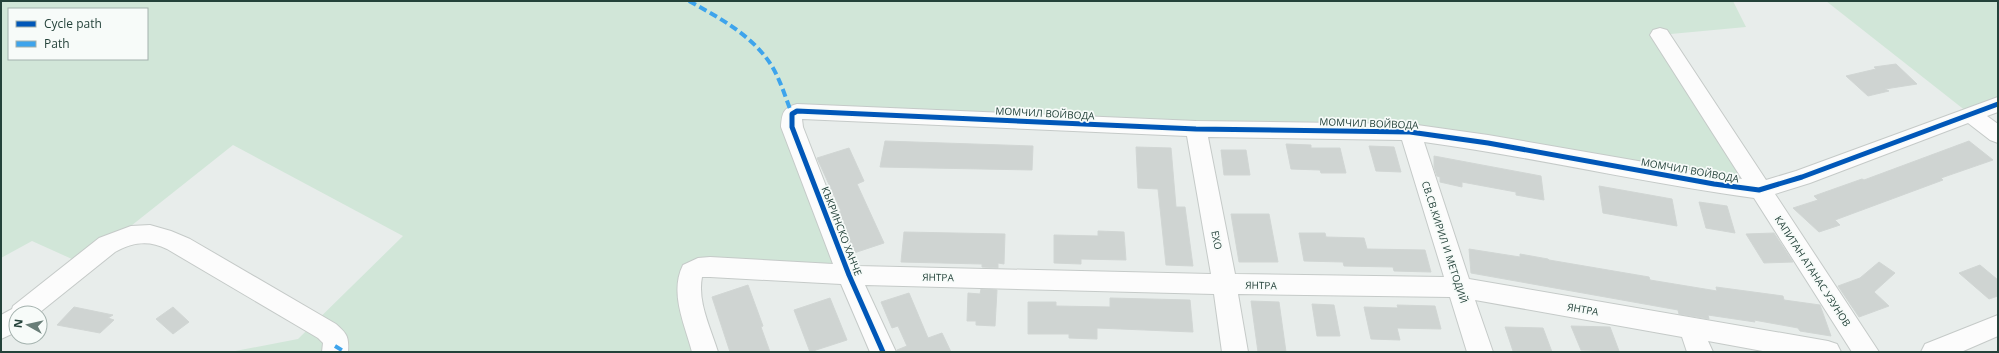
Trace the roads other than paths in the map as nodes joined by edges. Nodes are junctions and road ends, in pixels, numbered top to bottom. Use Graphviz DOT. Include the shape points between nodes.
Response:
graph roads {
  1 [pos="1660,36"];
  2 [pos="1998,104"];
  3 [pos="792,114"];
  4 [pos="1971,114"];
  5 [pos="1196,129"];
  6 [pos="1410,132"];
  7 [pos="1998,135"];
  8 [pos="1759,190"];
  9 [pos="849,275"];
  10 [pos="1225,284"];
  11 [pos="1460,287"];
  12 [pos="32,305"];
  13 [pos="1998,325"];
  14 [pos="1691,328"];
  15 [pos="335,352"];
  16 [pos="705,352"];
  17 [pos="883,352"];
  18 [pos="1235,352"];
  19 [pos="1480,352"];
  20 [pos="1700,352"];
  21 [pos="1828,352"];
  22 [pos="1866,352"];
  23 [pos="1934,352"];
  1 -- 8 [label="street, КАПИТАН АТАНАС УЗУНОВ"];
  2 -- 4 [label="street, МОМЧИЛ ВОЙВОДА"];
  3 -- 5 [label="street, МОМЧИЛ ВОЙВОДА" via="805,110"];
  3 -- 9 [label="street, КЪКРИНСКО ХАНЧЕ" via="792,127"];
  4 -- 7 [label="street"];
  4 -- 8 [label="street, МОМЧИЛ ВОЙВОДА" via="1802,177"];
  5 -- 6 [label="street, МОМЧИЛ ВОЙВОДА"];
  5 -- 10 [label="street, ЕХО"];
  6 -- 8 [label="street, МОМЧИЛ ВОЙВОДА"];
  6 -- 11 [label="street, СВ.СВ.КИРИЛ И МЕТОДИЙ"];
  8 -- 22 [label="street, КАПИТАН АТАНАС УЗУНОВ"];
  9 -- 10 [label="street, ЯНТРА"];
  9 -- 16 [label="street, ЯНТРА" via="710,267 690,272 687,281 688,292"];
  9 -- 17 [label="street, КЪКРИНСКО ХАНЧЕ"];
  10 -- 11 [label="street, ЯНТРА"];
  10 -- 18 [label="street, ЕХО"];
  11 -- 14 [label="street, ЯНТРА"];
  11 -- 19 [label="street, СВ.СВ.КИРИЛ И МЕТОДИЙ"];
  12 -- 15 [label="street" via="112,242 128,236 155,235 241,279 327,331 336,339"];
  13 -- 23 [label="street"];
  14 -- 20 [label="street"];
  14 -- 21 [label="street, ЯНТРА"];
}
